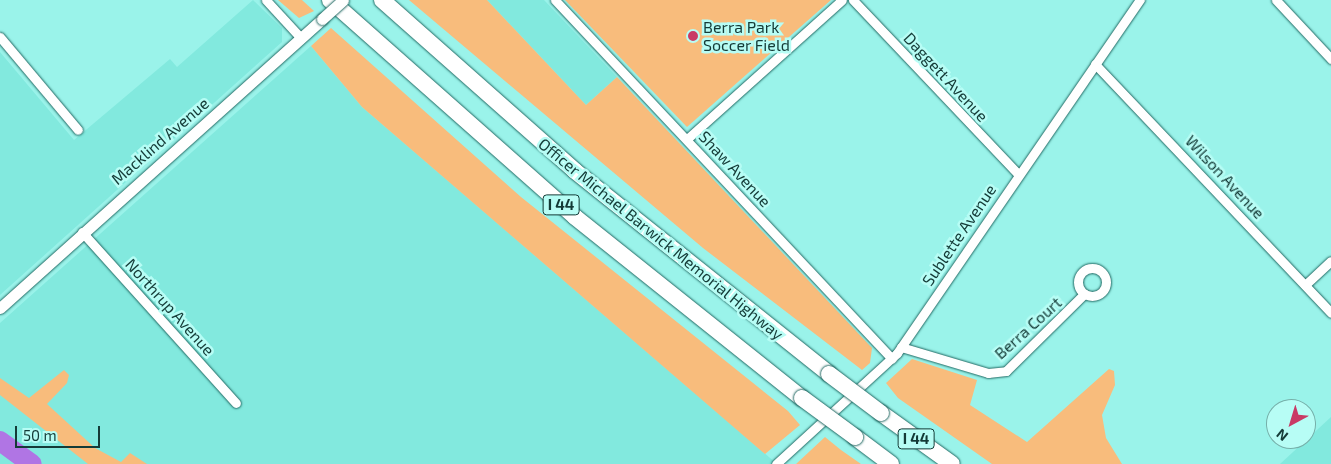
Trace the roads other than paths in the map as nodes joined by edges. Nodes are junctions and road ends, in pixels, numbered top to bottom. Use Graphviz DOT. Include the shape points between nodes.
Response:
graph roads {
  1 [pos="266,0"];
  2 [pos="330,0"];
  3 [pos="343,0"];
  4 [pos="382,0"];
  5 [pos="555,0"];
  6 [pos="842,0"];
  7 [pos="852,0"];
  8 [pos="1139,0"];
  9 [pos="1276,0"];
  10 [pos="0,37"];
  11 [pos="301,38"];
  12 [pos="1331,59"];
  13 [pos="1095,64"];
  14 [pos="78,130"];
  15 [pos="686,139"];
  16 [pos="1018,174"];
  17 [pos="82,232"];
  18 [pos="1331,261"];
  19 [pos="1305,285"];
  20 [pos="1084,294"];
  21 [pos="0,308"];
  22 [pos="1331,313"];
  23 [pos="901,347"];
  24 [pos="892,359"];
  25 [pos="236,403"];
  26 [pos="776,464"];
  27 [pos="892,464"];
  28 [pos="952,464"];
  1 -- 11 [label="street"];
  2 -- 27 [label="highway, I 44, bridge" via="533,181 802,398"];
  3 -- 11 [label="street, Macklind Avenue, bridge"];
  4 -- 28 [label="highway, Officer Michael Barwick Memorial Highway / I 44, bridge" via="610,200 829,374"];
  5 -- 15 [label="street, Shaw Avenue"];
  6 -- 15 [label="street"];
  7 -- 16 [label="street, Daggett Avenue"];
  8 -- 13 [label="street, Sublette Avenue"];
  9 -- 12 [label="street"];
  10 -- 14 [label="street"];
  11 -- 17 [label="street, Macklind Avenue"];
  13 -- 16 [label="street, Sublette Avenue"];
  13 -- 19 [label="street, Wilson Avenue"];
  15 -- 24 [label="street, Shaw Avenue"];
  16 -- 23 [label="street, Sublette Avenue"];
  17 -- 21 [label="street, Macklind Avenue"];
  17 -- 25 [label="street, Northrup Avenue"];
  18 -- 19 [label="street"];
  19 -- 22 [label="street, Wilson Avenue"];
  20 -- 23 [label="street, Berra Court" via="1006,371 988,373"];
  23 -- 24 [label="street, Sublette Avenue"];
  24 -- 26 [label="street, Sublette Avenue"];
}
